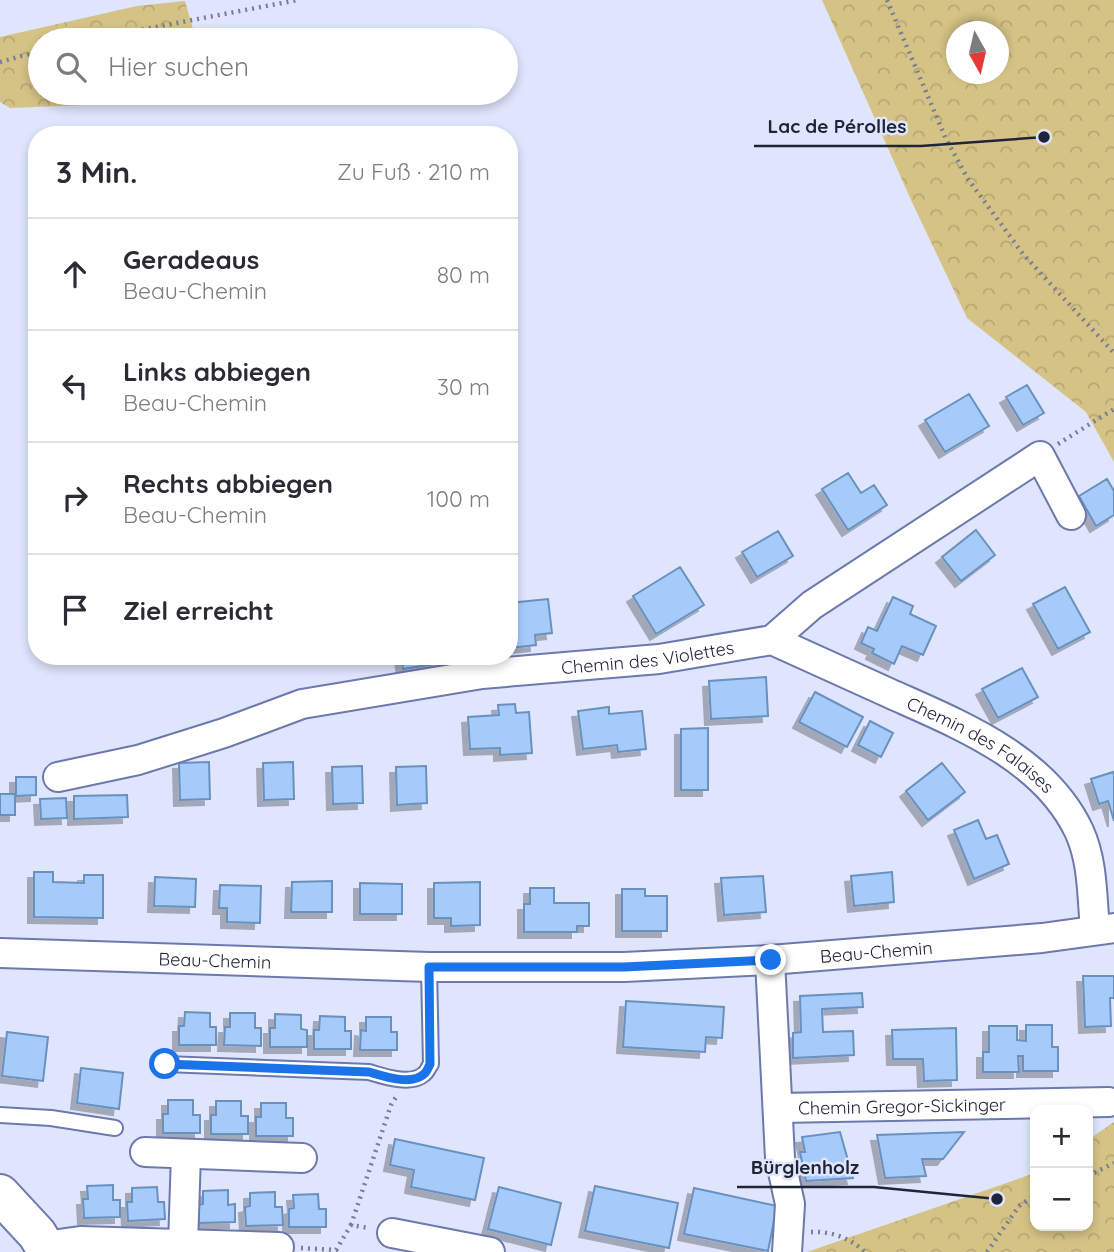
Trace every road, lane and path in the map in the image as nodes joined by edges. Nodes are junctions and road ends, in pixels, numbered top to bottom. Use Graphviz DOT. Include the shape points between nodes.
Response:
graph roads {
  1 [pos="298,0"];
  2 [pos="887,0"];
  3 [pos="150,28"];
  4 [pos="28,54"];
  5 [pos="0,62"];
  6 [pos="1114,354"];
  7 [pos="1114,410"];
  8 [pos="1081,431"];
  9 [pos="1071,516"];
  10 [pos="772,640"];
  11 [pos="58,777"];
  12 [pos="1105,929"];
  13 [pos="0,953"];
  14 [pos="771,960"];
  15 [pos="429,967"];
  16 [pos="165,1064"];
  17 [pos="1109,1102"];
  18 [pos="391,1105"];
  19 [pos="778,1108"];
  20 [pos="0,1115"];
  21 [pos="114,1128"];
  22 [pos="145,1152"];
  23 [pos="186,1154"];
  24 [pos="302,1158"];
  25 [pos="1114,1163"];
  26 [pos="1093,1174"];
  27 [pos="0,1194"];
  28 [pos="1030,1198"];
  29 [pos="351,1225"];
  30 [pos="392,1233"];
  31 [pos="788,1243"];
  32 [pos="183,1245"];
  33 [pos="279,1247"];
  34 [pos="46,1249"];
  35 [pos="335,1251"];
  36 [pos="490,1252"];
  37 [pos="865,1252"];
  38 [pos="987,1252"];
  1 -- 3 [label="path"];
  2 -- 6 [label="path" via="946,139 968,179 1023,254"];
  4 -- 5 [label="path"];
  7 -- 8 [label="path"];
  9 -- 10 [label="street" via="1040,456 812,605"];
  10 -- 11 [label="street, Chemin des Violettes" via="659,659 482,674 302,704 138,760"];
  10 -- 12 [label="street, Chemin des Falaises" via="974,733 1024,765 1054,792 1079,831"];
  12 -- 14 [label="street, Beau-Chemin"];
  13 -- 15 [label="street, Beau-Chemin"];
  14 -- 15 [label="street, Beau-Chemin" via="624,967"];
  14 -- 19 [label="street, Chemin Gregor-Sickinger"];
  15 -- 16 [label="lane" via="430,1064 424,1074 412,1079 369,1072"];
  17 -- 19 [label="street, Chemin Gregor-Sickinger"];
  18 -- 29 [label="path"];
  19 -- 31 [label="street, Chemin Gregor-Sickinger" via="780,1158 790,1204"];
  20 -- 21 [label="lane"];
  22 -- 23 [label="street"];
  23 -- 24 [label="street"];
  23 -- 32 [label="street"];
  25 -- 26 [label="path"];
  27 -- 34 [label="main road"];
  28 -- 38 [label="path" via="1019,1206"];
  29 -- 30 [label="path"];
  29 -- 35 [label="path"];
  30 -- 36 [label="street"];
  31 -- 37 [label="path" via="834,1234"];
  32 -- 33 [label="street"];
  32 -- 34 [label="street" via="80,1241"];
  33 -- 35 [label="path"];
}
